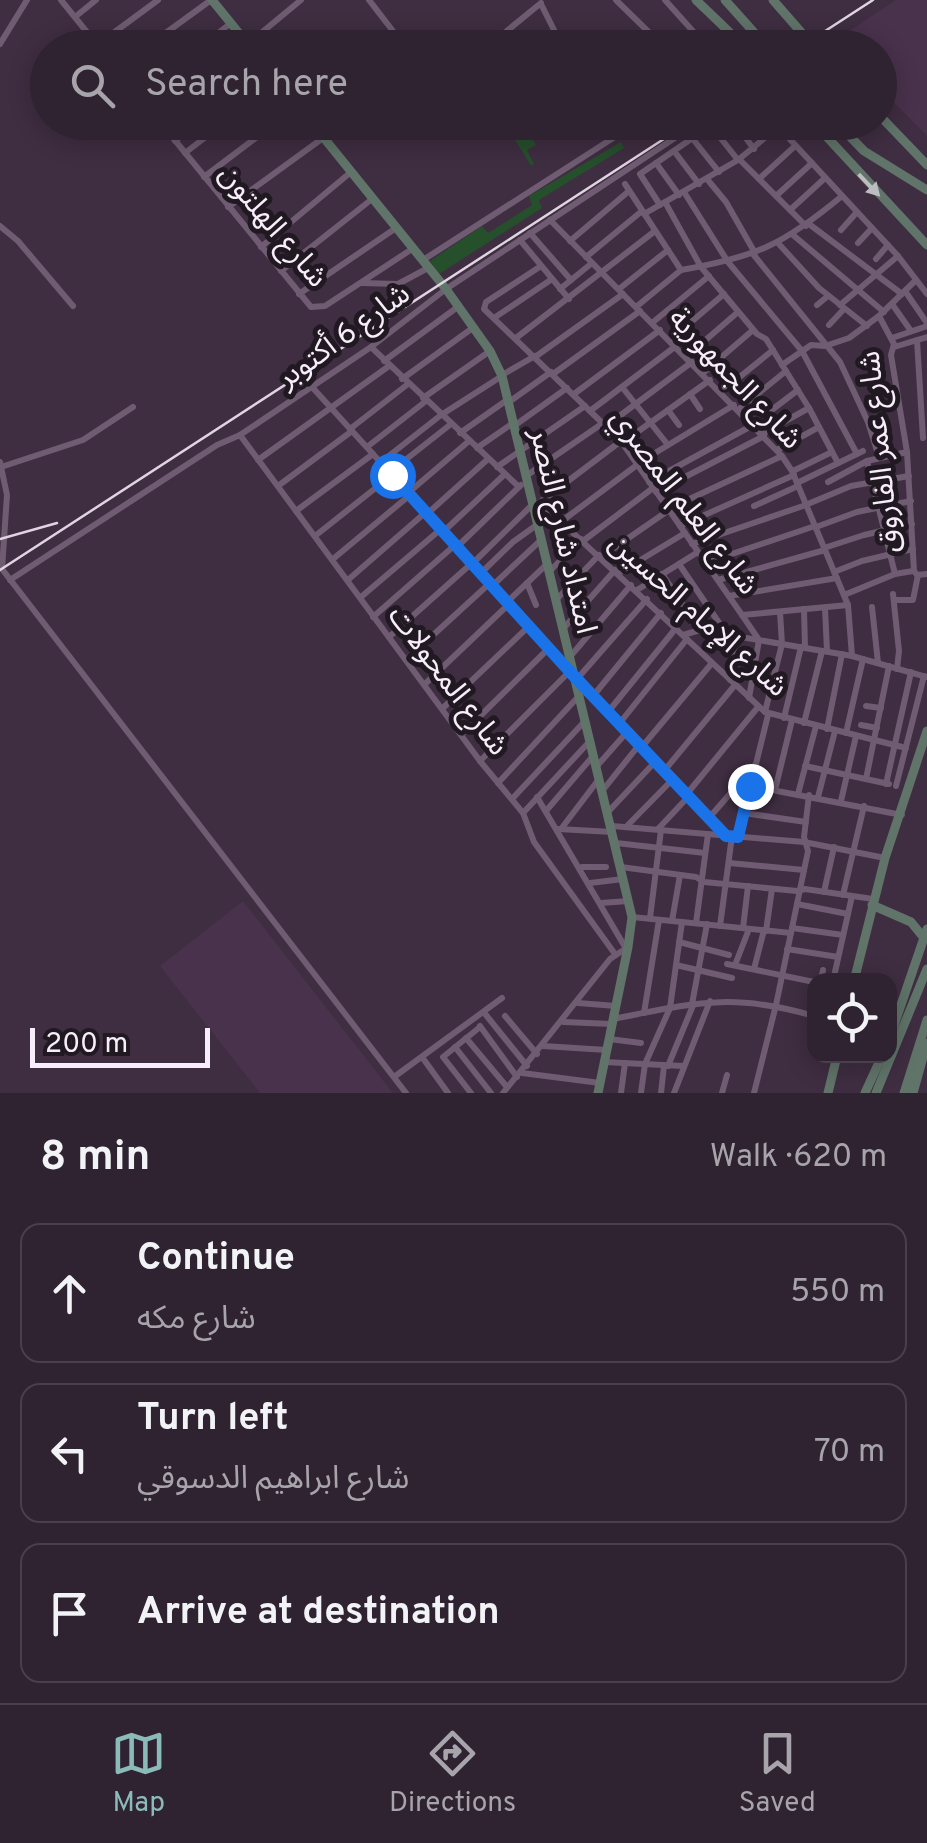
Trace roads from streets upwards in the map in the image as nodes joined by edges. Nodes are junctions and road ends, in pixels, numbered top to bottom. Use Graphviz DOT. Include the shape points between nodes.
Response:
graph roads {
  1 [pos="27,0"];
  2 [pos="61,0"];
  3 [pos="96,0"];
  4 [pos="158,0"];
  5 [pos="212,0"];
  6 [pos="301,0"];
  7 [pos="369,0"];
  8 [pos="616,0"];
  9 [pos="665,0"];
  10 [pos="696,0"];
  11 [pos="725,0"];
  12 [pos="773,0"];
  13 [pos="540,2"];
  14 [pos="75,17"];
  15 [pos="231,24"];
  16 [pos="85,30"];
  17 [pos="119,30"];
  18 [pos="170,30"];
  19 [pos="223,30"];
  20 [pos="235,30"];
  21 [pos="266,30"];
  22 [pos="392,30"];
  23 [pos="507,30"];
  24 [pos="554,30"];
  25 [pos="647,30"];
  26 [pos="692,30"];
  27 [pos="727,30"];
  28 [pos="752,30"];
  29 [pos="799,30"];
  30 [pos="0,42"];
  31 [pos="897,134"];
  32 [pos="202,140"];
  33 [pos="253,140"];
  34 [pos="321,140"];
  35 [pos="326,140"];
  36 [pos="612,140"];
  37 [pos="672,140"];
  38 [pos="689,140"];
  39 [pos="694,140"];
  40 [pos="725,140"];
  41 [pos="748,140"];
  42 [pos="762,140"];
  43 [pos="790,140"];
  44 [pos="830,140"];
  45 [pos="853,140"];
  46 [pos="175,141"];
  47 [pos="795,146"];
  48 [pos="754,148"];
  49 [pos="674,151"];
  50 [pos="185,153"];
  51 [pos="739,160"];
  52 [pos="656,163"];
  53 [pos="812,164"];
  54 [pos="927,165"];
  55 [pos="351,172"];
  56 [pos="719,172"];
  57 [pos="204,176"];
  58 [pos="825,178"];
  59 [pos="759,179"];
  60 [pos="703,181"];
  61 [pos="927,190"];
  62 [pos="681,193"];
  63 [pos="776,196"];
  64 [pos="842,196"];
  65 [pos="372,198"];
  66 [pos="662,204"];
  67 [pos="228,207"];
  68 [pos="790,210"];
  69 [pos="643,212"];
  70 [pos="858,212"];
  71 [pos="550,220"];
  72 [pos="808,225"];
  73 [pos="0,226"];
  74 [pos="396,228"];
  75 [pos="872,228"];
  76 [pos="841,230"];
  77 [pos="656,231"];
  78 [pos="530,233"];
  79 [pos="793,235"];
  80 [pos="520,240"];
  81 [pos="570,241"];
  82 [pos="778,243"];
  83 [pos="858,243"];
  84 [pos="927,245"];
  85 [pos="260,246"];
  86 [pos="888,246"];
  87 [pos="412,249"];
  88 [pos="668,250"];
  89 [pos="754,254"];
  90 [pos="898,256"];
  91 [pos="589,260"];
  92 [pos="876,260"];
  93 [pos="728,262"];
  94 [pos="425,264"];
  95 [pos="541,266"];
  96 [pos="701,266"];
  97 [pos="681,270"];
  98 [pos="280,271"];
  99 [pos="603,274"];
  100 [pos="876,274"];
  101 [pos="709,276"];
  102 [pos="552,279"];
  103 [pos="571,280"];
  104 [pos="916,280"];
  105 [pos="360,283"];
  106 [pos="446,288"];
  107 [pos="560,289"];
  108 [pos="858,290"];
  109 [pos="621,292"];
  110 [pos="904,292"];
  111 [pos="299,294"];
  112 [pos="724,294"];
  113 [pos="927,294"];
  114 [pos="828,296"];
  115 [pos="568,299"];
  116 [pos="892,304"];
  117 [pos="817,305"];
  118 [pos="73,306"];
  119 [pos="458,306"];
  120 [pos="842,307"];
  121 [pos="638,309"];
  122 [pos="738,312"];
  123 [pos="882,314"];
  124 [pos="494,318"];
  125 [pos="652,323"];
  126 [pos="927,324"];
  127 [pos="829,325"];
  128 [pos="866,326"];
  129 [pos="474,327"];
  130 [pos="660,330"];
  131 [pos="754,330"];
  132 [pos="911,332"];
  133 [pos="516,338"];
  134 [pos="927,338"];
  135 [pos="916,340"];
  136 [pos="673,343"];
  137 [pos="893,343"];
  138 [pos="828,345"];
  139 [pos="370,347"];
  140 [pos="773,350"];
  141 [pos="802,350"];
  142 [pos="490,351"];
  143 [pos="535,356"];
  144 [pos="689,360"];
  145 [pos="387,364"];
  146 [pos="784,368"];
  147 [pos="552,373"];
  148 [pos="702,373"];
  149 [pos="502,375"];
  150 [pos="710,380"];
  151 [pos="405,382"];
  152 [pos="312,387"];
  153 [pos="622,387"];
  154 [pos="798,390"];
  155 [pos="924,390"];
  156 [pos="570,391"];
  157 [pos="722,392"];
  158 [pos="690,394"];
  159 [pos="424,400"];
  160 [pos="508,401"];
  161 [pos="636,404"];
  162 [pos="133,407"];
  163 [pos="588,408"];
  164 [pos="736,408"];
  165 [pos="809,408"];
  166 [pos="332,409"];
  167 [pos="668,410"];
  168 [pos="700,410"];
  169 [pos="441,415"];
  170 [pos="650,423"];
  171 [pos="450,424"];
  172 [pos="513,425"];
  173 [pos="605,425"];
  174 [pos="679,425"];
  175 [pos="753,425"];
  176 [pos="819,427"];
  177 [pos="351,430"];
  178 [pos="460,433"];
  179 [pos="240,435"];
  180 [pos="763,435"];
  181 [pos="925,439"];
  182 [pos="469,441"];
  183 [pos="622,442"];
  184 [pos="906,442"];
  185 [pos="668,446"];
  186 [pos="477,448"];
  187 [pos="370,450"];
  188 [pos="520,450"];
  189 [pos="832,452"];
  190 [pos="907,452"];
  191 [pos="779,453"];
  192 [pos="488,458"];
  193 [pos="879,458"];
  194 [pos="258,460"];
  195 [pos="868,461"];
  196 [pos="381,462"];
  197 [pos="838,463"];
  198 [pos="637,465"];
  199 [pos="498,467"];
  200 [pos="1,468"];
  201 [pos="391,474"];
  202 [pos="505,474"];
  203 [pos="909,476"];
  204 [pos="795,479"];
  205 [pos="524,481"];
  206 [pos="828,482"];
  207 [pos="873,482"];
  208 [pos="278,486"];
  209 [pos="653,487"];
  210 [pos="409,494"];
  211 [pos="911,501"];
  212 [pos="536,504"];
  213 [pos="806,504"];
  214 [pos="754,506"];
  215 [pos="878,506"];
  216 [pos="669,510"];
  217 [pos="296,511"];
  218 [pos="426,513"];
  219 [pos="562,521"];
  220 [pos="538,524"];
  221 [pos="912,524"];
  222 [pos="815,527"];
  223 [pos="442,530"];
  224 [pos="682,530"];
  225 [pos="884,530"];
  226 [pos="315,536"];
  227 [pos="541,540"];
  228 [pos="582,540"];
  229 [pos="692,544"];
  230 [pos="456,546"];
  231 [pos="825,549"];
  232 [pos="914,550"];
  233 [pos="698,552"];
  234 [pos="890,553"];
  235 [pos="0,556"];
  236 [pos="600,556"];
  237 [pos="333,559"];
  238 [pos="706,562"];
  239 [pos="472,563"];
  240 [pos="679,564"];
  241 [pos="548,568"];
  242 [pos="617,572"];
  243 [pos="481,573"];
  244 [pos="920,573"];
  245 [pos="662,574"];
  246 [pos="895,574"];
  247 [pos="836,575"];
  248 [pos="10,580"];
  249 [pos="349,580"];
  250 [pos="718,580"];
  251 [pos="527,583"];
  252 [pos="491,584"];
  253 [pos="634,587"];
  254 [pos="844,595"];
  255 [pos="728,596"];
  256 [pos="361,597"];
  257 [pos="646,599"];
  258 [pos="556,601"];
  259 [pos="508,603"];
  260 [pos="536,604"];
  261 [pos="848,606"];
  262 [pos="872,607"];
  263 [pos="824,608"];
  264 [pos="804,610"];
  265 [pos="780,612"];
  266 [pos="661,613"];
  267 [pos="742,615"];
  268 [pos="373,617"];
  269 [pos="529,626"];
  270 [pos="676,628"];
  271 [pos="562,630"];
  272 [pos="700,630"];
  273 [pos="727,635"];
  274 [pos="736,636"];
  275 [pos="389,637"];
  276 [pos="686,637"];
  277 [pos="758,640"];
  278 [pos="782,644"];
  279 [pos="803,647"];
  280 [pos="549,648"];
  281 [pos="824,651"];
  282 [pos="842,654"];
  283 [pos="852,656"];
  284 [pos="569,658"];
  285 [pos="863,659"];
  286 [pos="406,660"];
  287 [pos="712,662"];
  288 [pos="878,663"];
  289 [pos="894,668"];
  290 [pos="911,672"];
  291 [pos="573,675"];
  292 [pos="926,677"];
  293 [pos="732,682"];
  294 [pos="425,684"];
  295 [pos="578,696"];
  296 [pos="593,696"];
  297 [pos="749,698"];
  298 [pos="866,706"];
  299 [pos="443,708"];
  300 [pos="881,708"];
  301 [pos="764,711"];
  302 [pos="608,712"];
  303 [pos="788,719"];
  304 [pos="584,721"];
  305 [pos="804,723"];
  306 [pos="619,724"];
  307 [pos="861,725"];
  308 [pos="816,726"];
  309 [pos="877,728"];
  310 [pos="831,730"];
  311 [pos="627,732"];
  312 [pos="927,732"];
  313 [pos="846,733"];
  314 [pos="462,734"];
  315 [pos="856,736"];
  316 [pos="874,740"];
  317 [pos="590,741"];
  318 [pos="895,745"];
  319 [pos="640,746"];
  320 [pos="906,748"];
  321 [pos="594,755"];
  322 [pos="480,761"];
  323 [pos="655,762"];
  324 [pos="756,763"];
  325 [pos="596,766"];
  326 [pos="805,766"];
  327 [pos="825,770"];
  328 [pos="664,771"];
  329 [pos="847,775"];
  330 [pos="600,778"];
  331 [pos="866,779"];
  332 [pos="672,780"];
  333 [pos="498,783"];
  334 [pos="886,784"];
  335 [pos="750,786"];
  336 [pos="896,786"];
  337 [pos="910,788"];
  338 [pos="603,790"];
  339 [pos="775,790"];
  340 [pos="798,794"];
  341 [pos="809,795"];
  342 [pos="687,796"];
  343 [pos="537,797"];
  344 [pos="818,797"];
  345 [pos="512,799"];
  346 [pos="841,801"];
  347 [pos="864,806"];
  348 [pos="546,811"];
  349 [pos="523,812"];
  350 [pos="608,812"];
  351 [pos="744,814"];
  352 [pos="902,814"];
  353 [pos="708,819"];
  354 [pos="806,822"];
  355 [pos="626,827"];
  356 [pos="559,829"];
  357 [pos="659,830"];
  358 [pos="614,833"];
  359 [pos="708,834"];
  360 [pos="732,836"];
  361 [pos="804,842"];
  362 [pos="834,848"];
  363 [pos="660,849"];
  364 [pos="852,850"];
  365 [pos="705,853"];
  366 [pos="885,858"];
  367 [pos="729,863"];
  368 [pos="581,867"];
  369 [pos="606,867"];
  370 [pos="621,867"];
  371 [pos="804,870"];
  372 [pos="658,872"];
  373 [pos="680,874"];
  374 [pos="624,879"];
  375 [pos="702,880"];
  376 [pos="590,883"];
  377 [pos="726,884"];
  378 [pos="748,886"];
  379 [pos="772,888"];
  380 [pos="800,890"];
  381 [pos="824,892"];
  382 [pos="848,895"];
  383 [pos="628,901"];
  384 [pos="873,902"];
  385 [pos="602,903"];
  386 [pos="797,904"];
  387 [pos="848,914"];
  388 [pos="632,916"];
  389 [pos="655,919"];
  390 [pos="672,921"];
  391 [pos="682,922"];
  392 [pos="696,923"];
  393 [pos="707,924"];
  394 [pos="720,926"];
  395 [pos="746,928"];
  396 [pos="764,930"];
  397 [pos="791,931"];
  398 [pos="926,934"];
  399 [pos="843,935"];
  400 [pos="679,942"];
  401 [pos="627,947"];
  402 [pos="702,948"];
  403 [pos="788,949"];
  404 [pos="615,954"];
  405 [pos="838,956"];
  406 [pos="730,961"];
  407 [pos="676,964"];
  408 [pos="699,968"];
  409 [pos="754,969"];
  410 [pos="927,969"];
  411 [pos="823,970"];
  412 [pos="822,973"];
  413 [pos="834,973"];
  414 [pos="856,973"];
  415 [pos="782,975"];
  416 [pos="732,978"];
  417 [pos="807,979"];
  418 [pos="502,998"];
  419 [pos="710,1000"];
  420 [pos="577,1002"];
  421 [pos="693,1003"];
  422 [pos="776,1005"];
  423 [pos="616,1006"];
  424 [pos="670,1008"];
  425 [pos="644,1013"];
  426 [pos="807,1014"];
  427 [pos="486,1015"];
  428 [pos="505,1016"];
  429 [pos="897,1017"];
  430 [pos="927,1020"];
  431 [pos="562,1022"];
  432 [pos="613,1022"];
  433 [pos="466,1038"];
  434 [pos="640,1042"];
  435 [pos="927,1043"];
  436 [pos="608,1044"];
  437 [pos="543,1046"];
  438 [pos="455,1047"];
  439 [pos="537,1054"];
  440 [pos="422,1057"];
  441 [pos="604,1062"];
  442 [pos="625,1063"];
  443 [pos="836,1063"];
  444 [pos="878,1063"];
  445 [pos="645,1064"];
  446 [pos="527,1066"];
  447 [pos="666,1066"];
  448 [pos="683,1066"];
  449 [pos="924,1067"];
  450 [pos="519,1075"];
  451 [pos="727,1075"];
  452 [pos="394,1077"];
  453 [pos="599,1088"];
  454 [pos="508,1090"];
  455 [pos="406,1093"];
  456 [pos="448,1093"];
  457 [pos="471,1093"];
  458 [pos="491,1093"];
  459 [pos="621,1093"];
  460 [pos="641,1093"];
  461 [pos="660,1093"];
  462 [pos="674,1093"];
  463 [pos="722,1093"];
  464 [pos="754,1093"];
  465 [pos="828,1093"];
  466 [pos="863,1093"];
  467 [pos="876,1093"];
  468 [pos="904,1093"];
  469 [pos="913,1093"];
  1 -- 30 [label="street"];
  2 -- 14 [label="street"];
  3 -- 14 [label="street"];
  4 -- 17 [label="street"];
  5 -- 15 [label="street"];
  5 -- 18 [label="street"];
  6 -- 21 [label="street"];
  7 -- 22 [label="street"];
  8 -- 25 [label="street"];
  9 -- 26 [label="street"];
  10 -- 27 [label="street"];
  11 -- 28 [label="street"];
  12 -- 29 [label="street"];
  13 -- 23 [label="street"];
  13 -- 24 [label="street"];
  14 -- 16 [label="street"];
  15 -- 19 [label="street"];
  15 -- 20 [label="street"];
  31 -- 54 [label="street"];
  32 -- 50 [label="street"];
  33 -- 57 [label="street"];
  34 -- 67 [label="street"];
  35 -- 55 [label="street, امتداد شارع النصر"];
  36 -- 94 [label="street, شارع 6 أكتوبر"];
  37 -- 71 [label="street, شارع 6 أكتوبر"];
  38 -- 49 [label="street"];
  39 -- 56 [label="street"];
  40 -- 51 [label="street"];
  41 -- 48 [label="street"];
  42 -- 48 [label="street"];
  43 -- 47 [label="street"];
  44 -- 84 [label="street, one-way"];
  45 -- 61 [label="street"];
  46 -- 50 [label="street, شارع الهلتون"];
  47 -- 53 [label="street"];
  47 -- 59 [label="street"];
  48 -- 51 [label="street"];
  49 -- 52 [label="street"];
  49 -- 60 [label="street"];
  50 -- 57 [label="street, شارع الهلتون"];
  51 -- 56 [label="street"];
  51 -- 59 [label="street"];
  52 -- 62 [label="street"];
  52 -- 66 [label="street" via="639,177"];
  53 -- 58 [label="street"];
  53 -- 63 [label="street"];
  55 -- 65 [label="street, امتداد شارع النصر"];
  55 -- 85 [label="street"];
  56 -- 60 [label="street"];
  57 -- 67 [label="street, شارع الهلتون"];
  58 -- 64 [label="street"];
  58 -- 68 [label="street"];
  59 -- 63 [label="street"];
  60 -- 62 [label="street"];
  60 -- 89 [label="street" via="734,214"];
  62 -- 66 [label="street"];
  62 -- 93 [label="street"];
  63 -- 68 [label="street"];
  64 -- 70 [label="street"];
  64 -- 72 [label="street"];
  65 -- 74 [label="street, امتداد شارع النصر"];
  65 -- 98 [label="street"];
  66 -- 69 [label="street"];
  66 -- 96 [label="street"];
  67 -- 85 [label="street, شارع الهلتون"];
  68 -- 72 [label="street"];
  69 -- 77 [label="street"];
  69 -- 81 [label="street" via="627,187"];
  69 -- 91 [label="street"];
  70 -- 75 [label="street"];
  70 -- 76 [label="street"];
  71 -- 78 [label="street, شارع 6 أكتوبر"];
  71 -- 81 [label="street, شارع الجمهورية"];
  72 -- 79 [label="street"];
  72 -- 100 [label="street"];
  73 -- 118 [label="street"];
  74 -- 87 [label="street, امتداد شارع النصر"];
  74 -- 111 [label="street"];
  75 -- 83 [label="street"];
  75 -- 86 [label="street"];
  77 -- 88 [label="street"];
  77 -- 99 [label="street"];
  78 -- 80 [label="street, شارع 6 أكتوبر"];
  78 -- 103 [label="street"];
  79 -- 82 [label="street"];
  79 -- 108 [label="street, شارع عمر الفاروق"];
  80 -- 95 [label="street"];
  80 -- 106 [label="street, شارع 6 أكتوبر"];
  81 -- 91 [label="street, شارع الجمهورية"];
  82 -- 89 [label="street"];
  82 -- 114 [label="street"];
  85 -- 98 [label="street, شارع الهلتون"];
  86 -- 90 [label="street"];
  86 -- 92 [label="street"];
  87 -- 94 [label="street, امتداد شارع النصر"];
  87 -- 105 [label="street"];
  88 -- 97 [label="street"];
  88 -- 109 [label="street"];
  89 -- 93 [label="street"];
  89 -- 138 [label="street"];
  90 -- 100 [label="street"];
  90 -- 104 [label="street"];
  91 -- 99 [label="street, شارع الجمهورية"];
  91 -- 103 [label="street"];
  93 -- 96 [label="street"];
  93 -- 141 [label="street"];
  94 -- 105 [label="street, شارع 6 أكتوبر" via="398,284"];
  94 -- 106 [label="street, امتداد شارع النصر"];
  95 -- 102 [label="street"];
  95 -- 124 [label="street, شارع العلم المصري" via="486,302"];
  96 -- 97 [label="street"];
  96 -- 101 [label="street"];
  97 -- 121 [label="street"];
  98 -- 111 [label="street, شارع الهلتون"];
  99 -- 109 [label="street, شارع الجمهورية"];
  99 -- 115 [label="street"];
  100 -- 108 [label="street"];
  100 -- 110 [label="street"];
  101 -- 112 [label="street"];
  101 -- 125 [label="street"];
  102 -- 107 [label="street"];
  102 -- 124 [label="street"];
  103 -- 107 [label="street"];
  104 -- 110 [label="street"];
  104 -- 113 [label="street"];
  105 -- 111 [label="street, شارع الهلتون" via="316,308"];
  106 -- 119 [label="street, امتداد شارع النصر"];
  106 -- 139 [label="street, شارع 6 أكتوبر"];
  107 -- 115 [label="street"];
  108 -- 120 [label="street"];
  108 -- 123 [label="street, شارع عمر الفاروق"];
  109 -- 121 [label="street, شارع الجمهورية"];
  109 -- 143 [label="street"];
  110 -- 116 [label="street"];
  110 -- 126 [label="street"];
  112 -- 122 [label="street"];
  112 -- 136 [label="street"];
  114 -- 117 [label="street"];
  114 -- 120 [label="street"];
  115 -- 133 [label="street"];
  116 -- 123 [label="street"];
  116 -- 132 [label="street"];
  119 -- 129 [label="street, امتداد شارع النصر"];
  119 -- 145 [label="street"];
  120 -- 127 [label="street"];
  120 -- 128 [label="street"];
  121 -- 125 [label="street, شارع الجمهورية"];
  121 -- 147 [label="street"];
  122 -- 131 [label="street"];
  122 -- 144 [label="street"];
  123 -- 128 [label="street"];
  123 -- 137 [label="street, شارع عمر الفاروق"];
  124 -- 133 [label="street, شارع العلم المصري"];
  125 -- 130 [label="street, شارع الجمهورية"];
  126 -- 132 [label="street"];
  128 -- 138 [label="street"];
  129 -- 142 [label="street, امتداد شارع النصر"];
  129 -- 151 [label="street"];
  130 -- 136 [label="street, شارع الجمهورية"];
  130 -- 156 [label="street"];
  131 -- 140 [label="street"];
  131 -- 148 [label="street"];
  132 -- 137 [label="street"];
  133 -- 143 [label="street, شارع العلم المصري"];
  134 -- 135 [label="street"];
  135 -- 137 [label="street"];
  135 -- 155 [label="street"];
  136 -- 144 [label="street, شارع الجمهورية"];
  136 -- 153 [label="street"];
  137 -- 184 [label="street, شارع عمر الفاروق"];
  138 -- 141 [label="street"];
  138 -- 193 [label="street" via="853,388"];
  139 -- 145 [label="street"];
  139 -- 152 [label="street, شارع 6 أكتوبر"];
  140 -- 146 [label="street"];
  140 -- 157 [label="street"];
  141 -- 146 [label="street"];
  141 -- 197 [label="street" via="860,452"];
  142 -- 149 [label="street, امتداد شارع النصر"];
  142 -- 159 [label="street"];
  143 -- 147 [label="street, شارع العلم المصري"];
  143 -- 149 [label="street"];
  144 -- 148 [label="street, شارع الجمهورية"];
  144 -- 161 [label="street"];
  145 -- 151 [label="street"];
  145 -- 166 [label="street"];
  146 -- 154 [label="street"];
  146 -- 164 [label="street"];
  147 -- 156 [label="street, شارع العلم المصري"];
  147 -- 160 [label="street"];
  148 -- 150 [label="street, شارع الجمهورية"];
  149 -- 160 [label="street, امتداد شارع النصر"];
  149 -- 169 [label="street"];
  150 -- 157 [label="street, شارع الجمهورية"];
  150 -- 158 [label="street"];
  151 -- 159 [label="street"];
  151 -- 177 [label="street"];
  152 -- 166 [label="street"];
  152 -- 179 [label="street, شارع 6 أكتوبر"];
  153 -- 161 [label="street"];
  153 -- 163 [label="street"];
  154 -- 165 [label="street"];
  154 -- 175 [label="street"];
  155 -- 181 [label="street"];
  156 -- 163 [label="street, شارع العلم المصري"];
  156 -- 172 [label="street"];
  157 -- 164 [label="street, شارع الجمهورية"];
  158 -- 167 [label="street"];
  158 -- 168 [label="street"];
  159 -- 169 [label="street"];
  159 -- 187 [label="street"];
  160 -- 172 [label="street, امتداد شارع النصر"];
  160 -- 178 [label="street"];
  161 -- 170 [label="street"];
  161 -- 173 [label="street"];
  162 -- 200 [label="street" via="83,440"];
  163 -- 173 [label="street, شارع العلم المصري"];
  163 -- 188 [label="street"];
  164 -- 175 [label="street, شارع الجمهورية"];
  164 -- 185 [label="street"];
  165 -- 176 [label="street"];
  165 -- 180 [label="street"];
  166 -- 177 [label="street"];
  166 -- 194 [label="street"];
  167 -- 170 [label="street"];
  167 -- 174 [label="street"];
  169 -- 171 [label="street"];
  169 -- 196 [label="street"];
  170 -- 183 [label="street"];
  170 -- 185 [label="street"];
  171 -- 178 [label="street"];
  171 -- 201 [label="street"];
  172 -- 186 [label="street"];
  172 -- 188 [label="street, امتداد شارع النصر"];
  173 -- 183 [label="street, شارع العلم المصري"];
  173 -- 205 [label="street"];
  175 -- 180 [label="street, شارع الجمهورية"];
  175 -- 209 [label="street"];
  176 -- 189 [label="street"];
  176 -- 191 [label="street"];
  177 -- 187 [label="street"];
  177 -- 208 [label="street"];
  178 -- 182 [label="street"];
  179 -- 194 [label="street, شارع المحولات"];
  179 -- 248 [label="street, شارع 6 أكتوبر"];
  180 -- 191 [label="street, شارع الجمهورية"];
  180 -- 209 [label="street"];
  181 -- 184 [label="street"];
  182 -- 186 [label="street"];
  182 -- 210 [label="street"];
  183 -- 198 [label="street, شارع العلم المصري"];
  183 -- 212 [label="street"];
  184 -- 190 [label="street, شارع عمر الفاروق"];
  185 -- 198 [label="street"];
  186 -- 192 [label="street"];
  187 -- 196 [label="street"];
  187 -- 217 [label="street"];
  188 -- 199 [label="street"];
  188 -- 205 [label="street, امتداد شارع النصر"];
  189 -- 197 [label="street"];
  189 -- 204 [label="street"];
  190 -- 193 [label="street"];
  190 -- 203 [label="street, شارع عمر الفاروق"];
  191 -- 204 [label="street, شارع الجمهورية"];
  191 -- 216 [label="street"];
  192 -- 199 [label="street"];
  192 -- 218 [label="street"];
  193 -- 195 [label="street"];
  194 -- 208 [label="street, شارع المحولات"];
  195 -- 206 [label="street"];
  195 -- 207 [label="street"];
  196 -- 201 [label="street"];
  197 -- 204 [label="street"];
  198 -- 209 [label="street, شارع العلم المصري"];
  198 -- 219 [label="street"];
  199 -- 202 [label="street"];
  200 -- 235 [label="street" via="7,496"];
  201 -- 210 [label="street"];
  201 -- 226 [label="street"];
  202 -- 205 [label="street"];
  202 -- 223 [label="street"];
  203 -- 207 [label="street"];
  203 -- 211 [label="street, شارع عمر الفاروق"];
  204 -- 213 [label="street, شارع الجمهورية"];
  204 -- 214 [label="street"];
  204 -- 224 [label="street"];
  205 -- 212 [label="street, امتداد شارع النصر"];
  205 -- 230 [label="street"];
  207 -- 213 [label="street"];
  207 -- 215 [label="street"];
  208 -- 217 [label="street, شارع المحولات"];
  209 -- 216 [label="street, شارع العلم المصري"];
  209 -- 228 [label="street"];
  210 -- 218 [label="street"];
  210 -- 237 [label="street"];
  211 -- 215 [label="street"];
  211 -- 221 [label="street, شارع عمر الفاروق"];
  212 -- 219 [label="street, شارع الإمام الحسين"];
  212 -- 220 [label="street, امتداد شارع النصر"];
  212 -- 239 [label="street"];
  213 -- 222 [label="street, شارع الجمهورية"];
  213 -- 229 [label="street"];
  215 -- 222 [label="street"];
  215 -- 225 [label="street"];
  216 -- 224 [label="street, شارع العلم المصري"];
  216 -- 236 [label="street"];
  217 -- 226 [label="street, شارع المحولات"];
  218 -- 223 [label="street"];
  218 -- 249 [label="street"];
  219 -- 228 [label="street, شارع الإمام الحسين"];
  220 -- 227 [label="street, امتداد شارع النصر"];
  220 -- 243 [label="street"];
  221 -- 225 [label="street"];
  221 -- 232 [label="street, شارع عمر الفاروق"];
  222 -- 231 [label="street, شارع الجمهورية"];
  222 -- 238 [label="street"];
  223 -- 230 [label="street"];
  223 -- 256 [label="street"];
  224 -- 229 [label="street, شارع العلم المصري"];
  224 -- 242 [label="street"];
  225 -- 231 [label="street"];
  225 -- 234 [label="street"];
  226 -- 237 [label="street, شارع المحولات"];
  227 -- 241 [label="street, امتداد شارع النصر"];
  227 -- 252 [label="street"];
  228 -- 236 [label="street, شارع الإمام الحسين"];
  228 -- 241 [label="street"];
  229 -- 233 [label="street, شارع العلم المصري"];
  230 -- 239 [label="street"];
  230 -- 268 [label="street"];
  231 -- 247 [label="street, شارع الجمهورية"];
  231 -- 250 [label="street"];
  232 -- 234 [label="street"];
  232 -- 244 [label="street, شارع عمر الفاروق"];
  233 -- 238 [label="street, شارع العلم المصري"];
  233 -- 240 [label="street"];
  234 -- 246 [label="street"];
  234 -- 247 [label="street"];
  235 -- 248 [label="street"];
  236 -- 242 [label="street, شارع الإمام الحسين"];
  236 -- 258 [label="street"];
  237 -- 249 [label="street, شارع المحولات"];
  238 -- 250 [label="street, شارع العلم المصري"];
  239 -- 243 [label="street"];
  239 -- 275 [label="street"];
  240 -- 245 [label="street"];
  240 -- 273 [label="street"];
  241 -- 251 [label="street"];
  241 -- 258 [label="street, امتداد شارع النصر"];
  242 -- 253 [label="street, شارع الإمام الحسين"];
  242 -- 271 [label="street"];
  243 -- 252 [label="street"];
  244 -- 246 [label="street"];
  244 -- 289 [label="street" via="912,600 893,597 899,651"];
  245 -- 253 [label="street"];
  245 -- 272 [label="street"];
  246 -- 254 [label="street"];
  247 -- 254 [label="street, شارع الجمهورية"];
  247 -- 255 [label="street"];
  248 -- 452 [label="street"];
  249 -- 256 [label="street, شارع المحولات"];
  250 -- 255 [label="street, شارع العلم المصري"];
  251 -- 259 [label="street"];
  251 -- 260 [label="street"];
  252 -- 259 [label="street"];
  252 -- 286 [label="street"];
  253 -- 257 [label="street, شارع الإمام الحسين"];
  253 -- 284 [label="street"];
  254 -- 261 [label="street, شارع الجمهورية"];
  255 -- 267 [label="street, شارع العلم المصري"];
  256 -- 268 [label="street, شارع المحولات"];
  257 -- 266 [label="street, شارع الإمام الحسين"];
  257 -- 291 [label="street"];
  258 -- 271 [label="street, امتداد شارع النصر"];
  259 -- 269 [label="street"];
  259 -- 294 [label="street"];
  261 -- 263 [label="street"];
  261 -- 283 [label="street, شارع الجمهورية"];
  262 -- 288 [label="street"];
  263 -- 264 [label="street"];
  263 -- 281 [label="street"];
  264 -- 265 [label="street"];
  264 -- 279 [label="street"];
  265 -- 267 [label="street"];
  265 -- 278 [label="street"];
  266 -- 270 [label="street, شارع الإمام الحسين"];
  266 -- 296 [label="street"];
  267 -- 277 [label="street, شارع العلم المصري"];
  268 -- 275 [label="street, شارع المحولات"];
  269 -- 280 [label="street"];
  269 -- 299 [label="street"];
  270 -- 276 [label="street, شارع الإمام الحسين"];
  270 -- 302 [label="street"];
  271 -- 284 [label="street, امتداد شارع النصر"];
  272 -- 273 [label="street"];
  272 -- 276 [label="street"];
  273 -- 274 [label="street"];
  274 -- 277 [label="street"];
  274 -- 293 [label="street"];
  275 -- 286 [label="street, شارع المحولات"];
  276 -- 287 [label="street, شارع الإمام الحسين"];
  276 -- 306 [label="street"];
  277 -- 278 [label="street"];
  277 -- 297 [label="street"];
  278 -- 279 [label="street"];
  278 -- 301 [label="street"];
  279 -- 281 [label="street"];
  279 -- 303 [label="street"];
  280 -- 291 [label="street"];
  280 -- 314 [label="street"];
  281 -- 282 [label="street"];
  281 -- 305 [label="street"];
  282 -- 283 [label="street"];
  282 -- 310 [label="street"];
  283 -- 285 [label="street"];
  284 -- 291 [label="street, امتداد شارع النصر"];
  285 -- 288 [label="street"];
  285 -- 313 [label="street"];
  286 -- 294 [label="street, شارع المحولات"];
  287 -- 293 [label="street, شارع الإمام الحسين"];
  287 -- 319 [label="street"];
  288 -- 289 [label="street"];
  289 -- 290 [label="street"];
  289 -- 300 [label="street"];
  290 -- 292 [label="street"];
  290 -- 318 [label="street"];
  291 -- 295 [label="street, امتداد شارع النصر"];
  291 -- 296 [label="street"];
  291 -- 322 [label="street"];
  292 -- 320 [label="street"];
  293 -- 297 [label="street, شارع الإمام الحسين"];
  293 -- 328 [label="street"];
  294 -- 299 [label="street, شارع المحولات"];
  295 -- 304 [label="street, امتداد شارع النصر"];
  295 -- 333 [label="street"];
  296 -- 302 [label="street"];
  297 -- 301 [label="street, شارع الإمام الحسين"];
  298 -- 300 [label="street"];
  299 -- 314 [label="street, شارع المحولات"];
  300 -- 309 [label="street"];
  301 -- 303 [label="street, شارع الإمام الحسين"];
  301 -- 324 [label="street"];
  301 -- 342 [label="street"];
  302 -- 306 [label="street"];
  303 -- 305 [label="street, شارع الإمام الحسين"];
  303 -- 339 [label="street"];
  304 -- 317 [label="street, امتداد شارع النصر"];
  304 -- 345 [label="street"];
  305 -- 308 [label="street, شارع الإمام الحسين"];
  306 -- 311 [label="street"];
  307 -- 309 [label="street"];
  308 -- 310 [label="street, شارع الإمام الحسين"];
  308 -- 326 [label="street"];
  309 -- 316 [label="street"];
  310 -- 313 [label="street, شارع الإمام الحسين"];
  310 -- 327 [label="street"];
  311 -- 319 [label="street"];
  311 -- 325 [label="street"];
  312 -- 337 [label="street"];
  313 -- 315 [label="street, شارع الإمام الحسين"];
  314 -- 322 [label="street, شارع المحولات"];
  315 -- 316 [label="street, شارع الإمام الحسين"];
  315 -- 329 [label="street"];
  316 -- 318 [label="street, شارع الإمام الحسين"];
  316 -- 331 [label="street"];
  317 -- 321 [label="street, امتداد شارع النصر"];
  317 -- 343 [label="street"];
  318 -- 320 [label="street, شارع الإمام الحسين"];
  318 -- 334 [label="street"];
  319 -- 323 [label="street"];
  319 -- 338 [label="street"];
  320 -- 336 [label="street"];
  321 -- 325 [label="street, امتداد شارع النصر"];
  321 -- 348 [label="street"];
  322 -- 333 [label="street, شارع المحولات"];
  323 -- 328 [label="street"];
  323 -- 350 [label="street"];
  324 -- 335 [label="street"];
  324 -- 353 [label="street"];
  325 -- 330 [label="street, امتداد شارع النصر"];
  326 -- 327 [label="street"];
  326 -- 340 [label="street"];
  327 -- 329 [label="street"];
  327 -- 344 [label="street"];
  328 -- 332 [label="street"];
  329 -- 331 [label="street"];
  329 -- 346 [label="street"];
  330 -- 338 [label="street, امتداد شارع النصر"];
  330 -- 356 [label="street"];
  331 -- 334 [label="street"];
  332 -- 342 [label="street"];
  332 -- 355 [label="street"];
  333 -- 345 [label="street, شارع المحولات"];
  334 -- 336 [label="street"];
  335 -- 339 [label="street"];
  335 -- 351 [label="street"];
  336 -- 337 [label="street"];
  337 -- 352 [label="street"];
  338 -- 350 [label="street, امتداد شارع النصر"];
  339 -- 340 [label="street"];
  340 -- 341 [label="street"];
  341 -- 344 [label="street"];
  341 -- 354 [label="street"];
  342 -- 353 [label="street"];
  342 -- 357 [label="street"];
  343 -- 348 [label="street"];
  343 -- 349 [label="street"];
  344 -- 346 [label="street"];
  345 -- 349 [label="street, شارع المحولات"];
  346 -- 347 [label="street"];
  347 -- 352 [label="street"];
  347 -- 364 [label="street"];
  348 -- 356 [label="street"];
  349 -- 404 [label="street, شارع المحولات" via="534,842"];
  350 -- 358 [label="street, امتداد شارع النصر"];
  351 -- 354 [label="street"];
  351 -- 360 [label="street"];
  352 -- 366 [label="street"];
  353 -- 360 [label="street"];
  354 -- 361 [label="street"];
  355 -- 357 [label="street"];
  355 -- 358 [label="street"];
  356 -- 358 [label="street"];
  356 -- 368 [label="street"];
  357 -- 359 [label="street"];
  357 -- 363 [label="street"];
  358 -- 363 [label="street"];
  358 -- 370 [label="street, امتداد شارع النصر"];
  359 -- 360 [label="street"];
  359 -- 365 [label="street"];
  360 -- 361 [label="street"];
  360 -- 367 [label="street"];
  361 -- 362 [label="street"];
  361 -- 371 [label="street"];
  362 -- 364 [label="street"];
  362 -- 381 [label="street"];
  363 -- 365 [label="street"];
  363 -- 372 [label="street"];
  364 -- 366 [label="street"];
  364 -- 382 [label="street"];
  365 -- 375 [label="street"];
  366 -- 384 [label="street"];
  367 -- 371 [label="street"];
  367 -- 377 [label="street"];
  368 -- 369 [label="street"];
  368 -- 376 [label="street"];
  370 -- 372 [label="street"];
  370 -- 374 [label="street, امتداد شارع النصر"];
  371 -- 380 [label="street"];
  372 -- 373 [label="street"];
  372 -- 389 [label="street"];
  373 -- 375 [label="street"];
  373 -- 390 [label="street"];
  374 -- 376 [label="street"];
  374 -- 383 [label="street, امتداد شارع النصر"];
  375 -- 377 [label="street"];
  375 -- 392 [label="street"];
  376 -- 385 [label="street"];
  377 -- 378 [label="street"];
  377 -- 394 [label="street"];
  378 -- 379 [label="street"];
  378 -- 395 [label="street"];
  379 -- 380 [label="street"];
  379 -- 396 [label="street"];
  380 -- 381 [label="street"];
  380 -- 386 [label="street"];
  381 -- 382 [label="street"];
  382 -- 384 [label="street"];
  382 -- 387 [label="street"];
  383 -- 385 [label="street"];
  383 -- 388 [label="street, امتداد شارع النصر"];
  384 -- 398 [label="street"];
  384 -- 414 [label="street"];
  385 -- 401 [label="street"];
  386 -- 387 [label="street"];
  386 -- 397 [label="street"];
  387 -- 399 [label="street"];
  388 -- 389 [label="street"];
  388 -- 401 [label="street, امتداد شارع النصر"];
  389 -- 390 [label="street"];
  389 -- 425 [label="street"];
  390 -- 391 [label="street"];
  391 -- 392 [label="street"];
  391 -- 400 [label="street"];
  392 -- 393 [label="street"];
  393 -- 394 [label="street"];
  393 -- 402 [label="street"];
  394 -- 395 [label="street"];
  395 -- 396 [label="street"];
  395 -- 406 [label="street"];
  396 -- 397 [label="street"];
  396 -- 409 [label="street"];
  397 -- 399 [label="street"];
  397 -- 403 [label="street"];
  398 -- 429 [label="street"];
  399 -- 405 [label="street"];
  400 -- 402 [label="street"];
  400 -- 407 [label="street"];
  401 -- 404 [label="street"];
  401 -- 423 [label="street, امتداد شارع النصر"];
  402 -- 406 [label="street"];
  402 -- 408 [label="street"];
  403 -- 405 [label="street"];
  403 -- 415 [label="street"];
  404 -- 420 [label="street"];
  405 -- 413 [label="street"];
  406 -- 409 [label="street"];
  407 -- 408 [label="street"];
  407 -- 424 [label="street"];
  408 -- 416 [label="street"];
  408 -- 421 [label="street"];
  409 -- 415 [label="street"];
  410 -- 467 [label="street"];
  411 -- 412 [label="street"];
  415 -- 417 [label="street"];
  415 -- 422 [label="street"];
  418 -- 440 [label="street"];
  419 -- 421 [label="street"];
  419 -- 422 [label="street"];
  419 -- 448 [label="street"];
  420 -- 423 [label="street"];
  420 -- 431 [label="street"];
  421 -- 424 [label="street"];
  421 -- 447 [label="street"];
  422 -- 426 [label="street"];
  422 -- 464 [label="street"];
  423 -- 432 [label="street, امتداد شارع النصر"];
  424 -- 425 [label="street"];
  424 -- 445 [label="street"];
  425 -- 432 [label="street"];
  427 -- 446 [label="street"];
  428 -- 439 [label="street"];
  430 -- 468 [label="street"];
  431 -- 432 [label="street"];
  431 -- 437 [label="street"];
  432 -- 436 [label="street, امتداد شارع النصر"];
  433 -- 438 [label="street"];
  433 -- 450 [label="street" via="479,1024"];
  433 -- 454 [label="street"];
  434 -- 436 [label="street"];
  435 -- 449 [label="street"];
  436 -- 437 [label="street"];
  436 -- 441 [label="street, امتداد شارع النصر"];
  437 -- 439 [label="street"];
  438 -- 457 [label="street" via="444,1055"];
  438 -- 458 [label="street"];
  439 -- 446 [label="street"];
  440 -- 452 [label="street"];
  440 -- 456 [label="street"];
  441 -- 442 [label="street"];
  441 -- 453 [label="street, امتداد شارع النصر"];
  442 -- 445 [label="street"];
  442 -- 459 [label="street"];
  443 -- 465 [label="street"];
  444 -- 466 [label="street"];
  445 -- 447 [label="street"];
  445 -- 460 [label="street"];
  446 -- 450 [label="street"];
  447 -- 448 [label="street"];
  447 -- 461 [label="street"];
  448 -- 462 [label="street"];
  449 -- 469 [label="street"];
  450 -- 453 [label="street"];
  450 -- 454 [label="street"];
  451 -- 463 [label="street"];
  452 -- 455 [label="street"];
}
